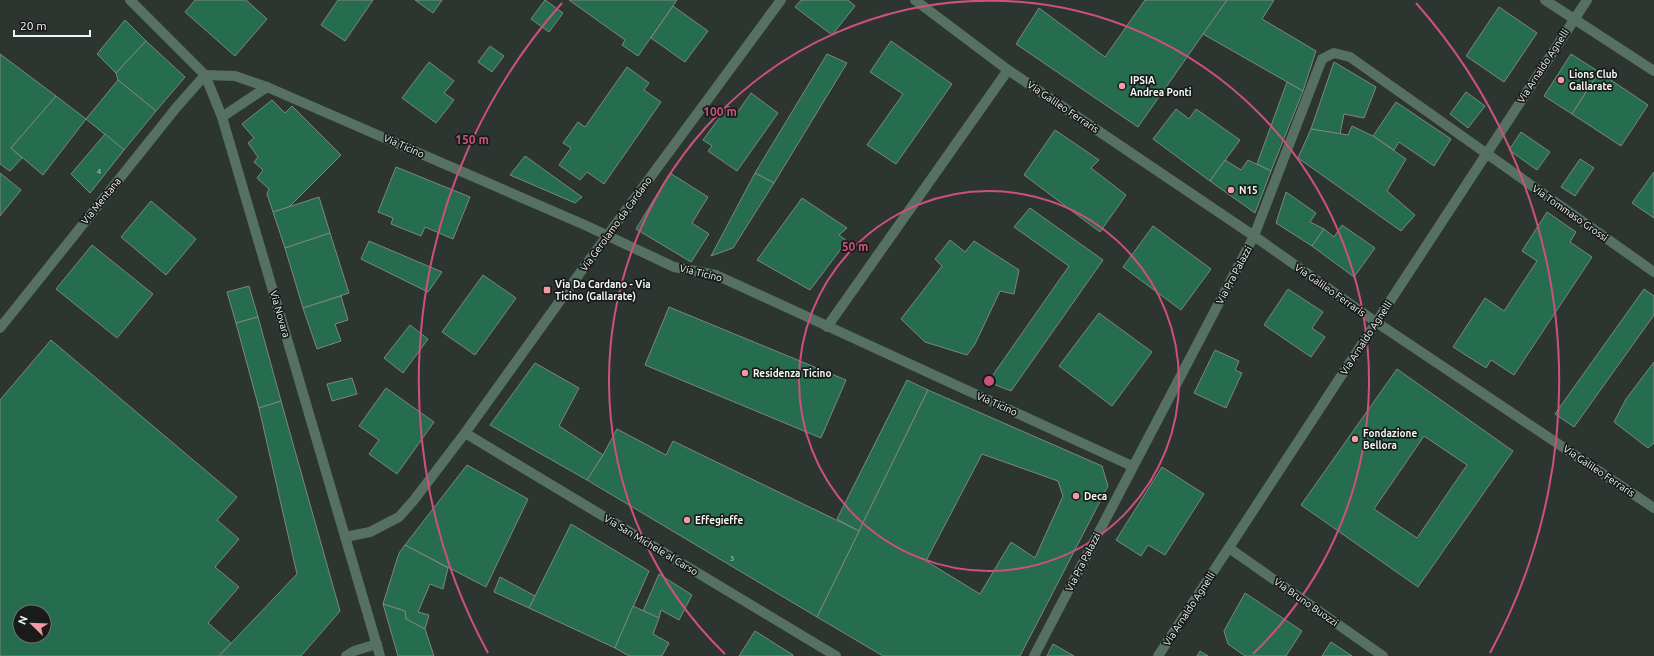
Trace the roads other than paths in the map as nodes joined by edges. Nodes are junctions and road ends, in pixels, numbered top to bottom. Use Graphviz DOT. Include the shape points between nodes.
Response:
graph roads {
  1 [pos="130,0"];
  2 [pos="781,0"];
  3 [pos="915,0"];
  4 [pos="1545,0"];
  5 [pos="1587,0"];
  6 [pos="1574,19"];
  7 [pos="1008,70"];
  8 [pos="1654,71"];
  9 [pos="205,75"];
  10 [pos="267,87"];
  11 [pos="222,117"];
  12 [pos="1486,154"];
  13 [pos="607,236"];
  14 [pos="1254,236"];
  15 [pos="1654,272"];
  16 [pos="1376,322"];
  17 [pos="827,327"];
  18 [pos="0,328"];
  19 [pos="466,433"];
  20 [pos="1132,466"];
  21 [pos="1654,508"];
  22 [pos="345,537"];
  23 [pos="1229,548"];
  24 [pos="377,644"];
  25 [pos="346,656"];
  26 [pos="380,656"];
  27 [pos="836,656"];
  28 [pos="1034,656"];
  29 [pos="1158,656"];
  30 [pos="1383,656"];
  1 -- 9 [label="street, Via Novara"];
  2 -- 13 [label="street, Via Gerolamo da Cardano"];
  3 -- 7 [label="street, Via Galileo Ferraris"];
  4 -- 6 [label="street"];
  5 -- 6 [label="street, Via Arnaldo Agnelli"];
  6 -- 8 [label="street"];
  6 -- 12 [label="street, Via Arnaldo Agnelli"];
  7 -- 14 [label="street, Via Galileo Ferraris"];
  7 -- 17 [label="street"];
  9 -- 10 [label="street, Via Ticino" via="235,76"];
  9 -- 11 [label="street, Via Novara"];
  9 -- 18 [label="street, Via Mentana"];
  10 -- 11 [label="street"];
  10 -- 13 [label="street, Via Ticino"];
  11 -- 22 [label="street, Via Novara"];
  12 -- 14 [label="street, Via Pra Palazzi" via="1350,57 1334,53 1322,59"];
  12 -- 15 [label="street, Via Tommaso Grossi"];
  12 -- 16 [label="street, Via Arnaldo Agnelli"];
  13 -- 17 [label="street, Via Ticino" via="674,267 716,275"];
  13 -- 19 [label="street, Via Gerolamo da Cardano"];
  14 -- 16 [label="street, Via Galileo Ferraris"];
  14 -- 20 [label="street, Via Pra Palazzi"];
  16 -- 21 [label="street, Via Galileo Ferraris"];
  16 -- 23 [label="street, Via Arnaldo Agnelli"];
  17 -- 20 [label="street, Via Ticino"];
  19 -- 22 [label="street, Via Gerolamo da Cardano" via="399,517 370,532"];
  19 -- 27 [label="street, Via San Michele al Carso"];
  20 -- 28 [label="street, Via Pra Palazzi"];
  22 -- 24 [label="street, Via Novara"];
  23 -- 29 [label="street, Via Arnaldo Agnelli"];
  23 -- 30 [label="street, Via Bruno Buozzi"];
  24 -- 25 [label="street"];
  24 -- 26 [label="street, Via Novara"];
}
